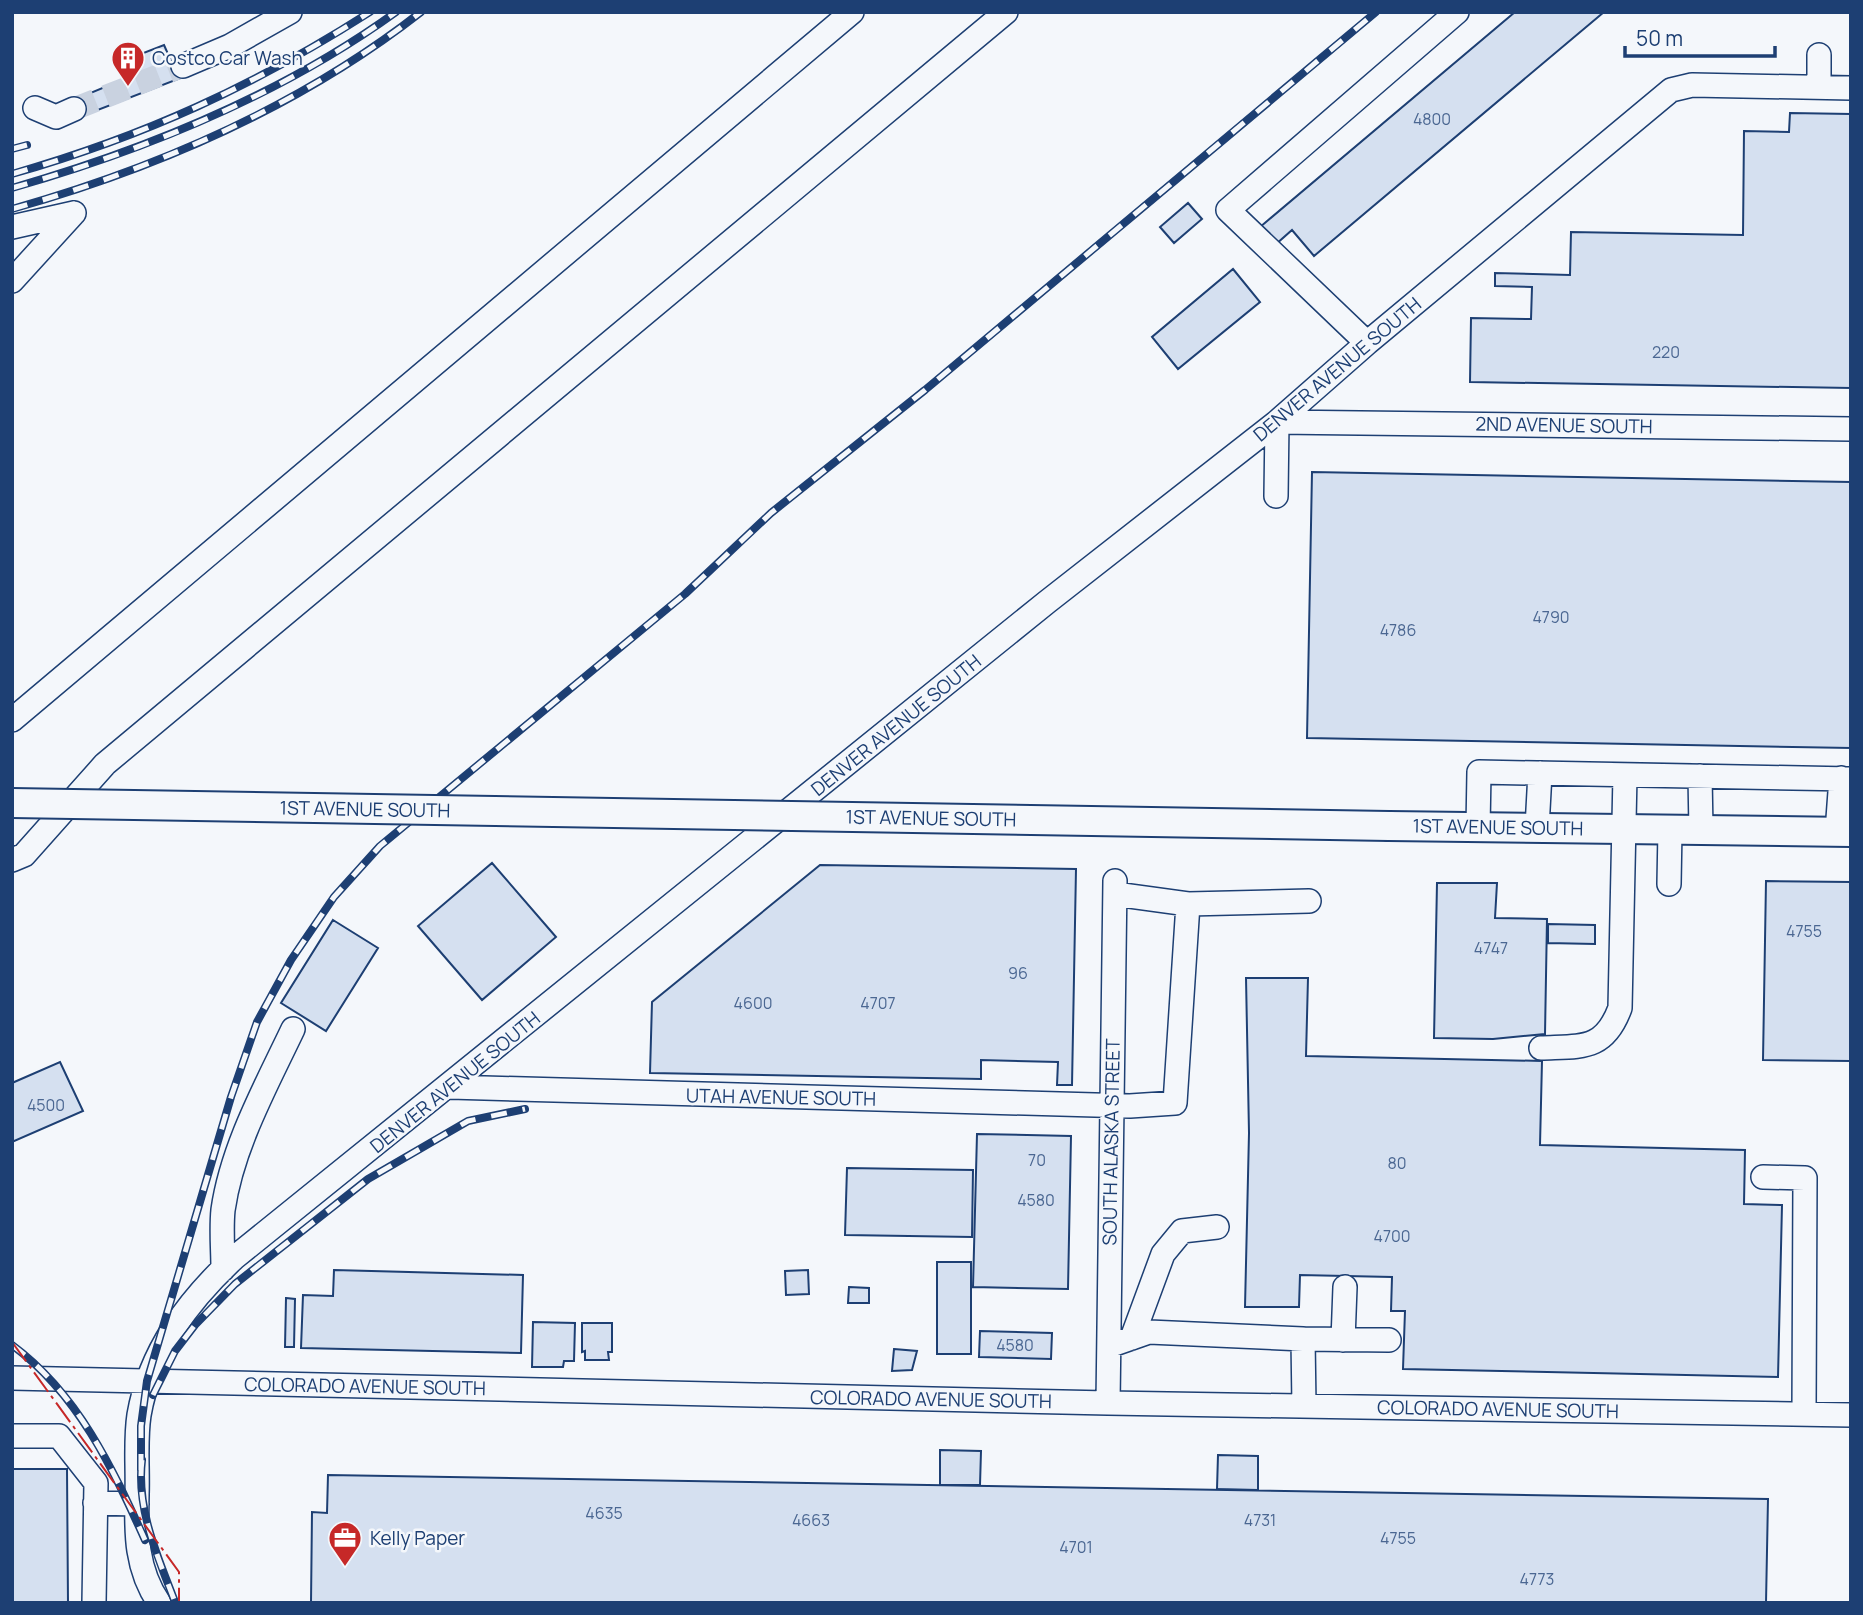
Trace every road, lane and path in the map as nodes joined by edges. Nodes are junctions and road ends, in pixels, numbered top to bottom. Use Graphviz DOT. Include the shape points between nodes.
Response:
graph roads {
  1 [pos="290,12"];
  2 [pos="852,12"];
  3 [pos="1006,12"];
  4 [pos="1457,12"];
  5 [pos="1819,55"];
  6 [pos="183,66"];
  7 [pos="1819,88"];
  8 [pos="1851,88"];
  9 [pos="35,108"];
  10 [pos="74,109"];
  11 [pos="12,227"];
  12 [pos="12,281"];
  13 [pos="1367,343"];
  14 [pos="1278,422"];
  15 [pos="1851,429"];
  16 [pos="1276,496"];
  17 [pos="12,720"];
  18 [pos="1540,773"];
  19 [pos="1625,775"];
  20 [pos="1700,776"];
  21 [pos="1846,778"];
  22 [pos="12,803"];
  23 [pos="1478,827"];
  24 [pos="1537,828"];
  25 [pos="1622,829"];
  26 [pos="1670,830"];
  27 [pos="1701,830"];
  28 [pos="1844,832"];
  29 [pos="12,859"];
  30 [pos="1669,884"];
  31 [pos="1309,901"];
  32 [pos="1188,904"];
  33 [pos="293,1029"];
  34 [pos="1541,1048"];
  35 [pos="450,1087"];
  36 [pos="1112,1105"];
  37 [pos="1763,1177"];
  38 [pos="1217,1227"];
  39 [pos="223,1269"];
  40 [pos="1345,1287"];
  41 [pos="1132,1338"];
  42 [pos="1303,1339"];
  43 [pos="1343,1340"];
  44 [pos="1389,1340"];
  45 [pos="1109,1346"];
  46 [pos="12,1378"];
  47 [pos="147,1381"];
  48 [pos="1108,1403"];
  49 [pos="1304,1406"];
  50 [pos="1804,1414"];
  51 [pos="1851,1415"];
  52 [pos="12,1436"];
  53 [pos="95,1503"];
  54 [pos="137,1504"];
  55 [pos="94,1603"];
  56 [pos="159,1603"];
  1 -- 6 [label="street"];
  2 -- 17 [label="street"];
  3 -- 29 [label="street" via="105,764 24,855"];
  4 -- 13 [label="street" via="1228,210"];
  5 -- 7 [label="street"];
  7 -- 8 [label="street"];
  7 -- 13 [label="street, DENVER AVENUE SOUTH" via="1692,85 1671,90"];
  9 -- 10 [label="street" via="56,117"];
  11 -- 12 [label="street" via="74,213"];
  13 -- 14 [label="street, DENVER AVENUE SOUTH"];
  14 -- 15 [label="street, 2ND AVENUE SOUTH"];
  14 -- 16 [label="street"];
  14 -- 35 [label="street, DENVER AVENUE SOUTH" via="1047,602"];
  18 -- 19 [label="street"];
  18 -- 23 [label="street" via="1479,772"];
  18 -- 24 [label="street"];
  19 -- 20 [label="street"];
  19 -- 25 [label="street"];
  20 -- 21 [label="street"];
  20 -- 27 [label="street"];
  21 -- 28 [label="street"];
  22 -- 23 [label="main road, 1ST AVENUE SOUTH, bridge"];
  23 -- 24 [label="main road, 1ST AVENUE SOUTH"];
  24 -- 25 [label="main road, 1ST AVENUE SOUTH"];
  25 -- 26 [label="main road, 1ST AVENUE SOUTH"];
  25 -- 34 [label="street" via="1623,980 1613,1028 1599,1041"];
  26 -- 27 [label="main road, 1ST AVENUE SOUTH"];
  26 -- 30 [label="street"];
  27 -- 28 [label="main road, 1ST AVENUE SOUTH"];
  31 -- 32 [label="street"];
  32 -- 36 [label="street, UTAH AVENUE SOUTH" via="1175,1103"];
  32 -- 36 [label="street, SOUTH ALASKA STREET" via="1115,887"];
  33 -- 39 [label="street" via="234,1166 223,1210"];
  35 -- 36 [label="street, UTAH AVENUE SOUTH"];
  35 -- 39 [label="street, DENVER AVENUE SOUTH"];
  36 -- 45 [label="street, SOUTH ALASKA STREET"];
  37 -- 50 [label="street" via="1805,1178"];
  38 -- 41 [label="street" via="1182,1231 1163,1254"];
  39 -- 47 [label="street, DENVER AVENUE SOUTH" via="180,1317"];
  40 -- 43 [label="street"];
  41 -- 42 [label="street" via="1149,1332"];
  41 -- 45 [label="street"];
  42 -- 43 [label="street"];
  42 -- 49 [label="street"];
  43 -- 44 [label="street"];
  45 -- 48 [label="street, SOUTH ALASKA STREET"];
  46 -- 47 [label="street, COLORADO AVENUE SOUTH"];
  47 -- 48 [label="street, COLORADO AVENUE SOUTH"];
  47 -- 54 [label="street, DENVER AVENUE SOUTH" via="138,1417"];
  48 -- 49 [label="street, COLORADO AVENUE SOUTH"];
  49 -- 50 [label="street, COLORADO AVENUE SOUTH"];
  50 -- 51 [label="street, COLORADO AVENUE SOUTH"];
  52 -- 53 [label="street" via="59,1436 96,1483"];
  53 -- 54 [label="street"];
  53 -- 55 [label="street"];
  54 -- 56 [label="street, DENVER AVENUE SOUTH" via="142,1568"];
}
